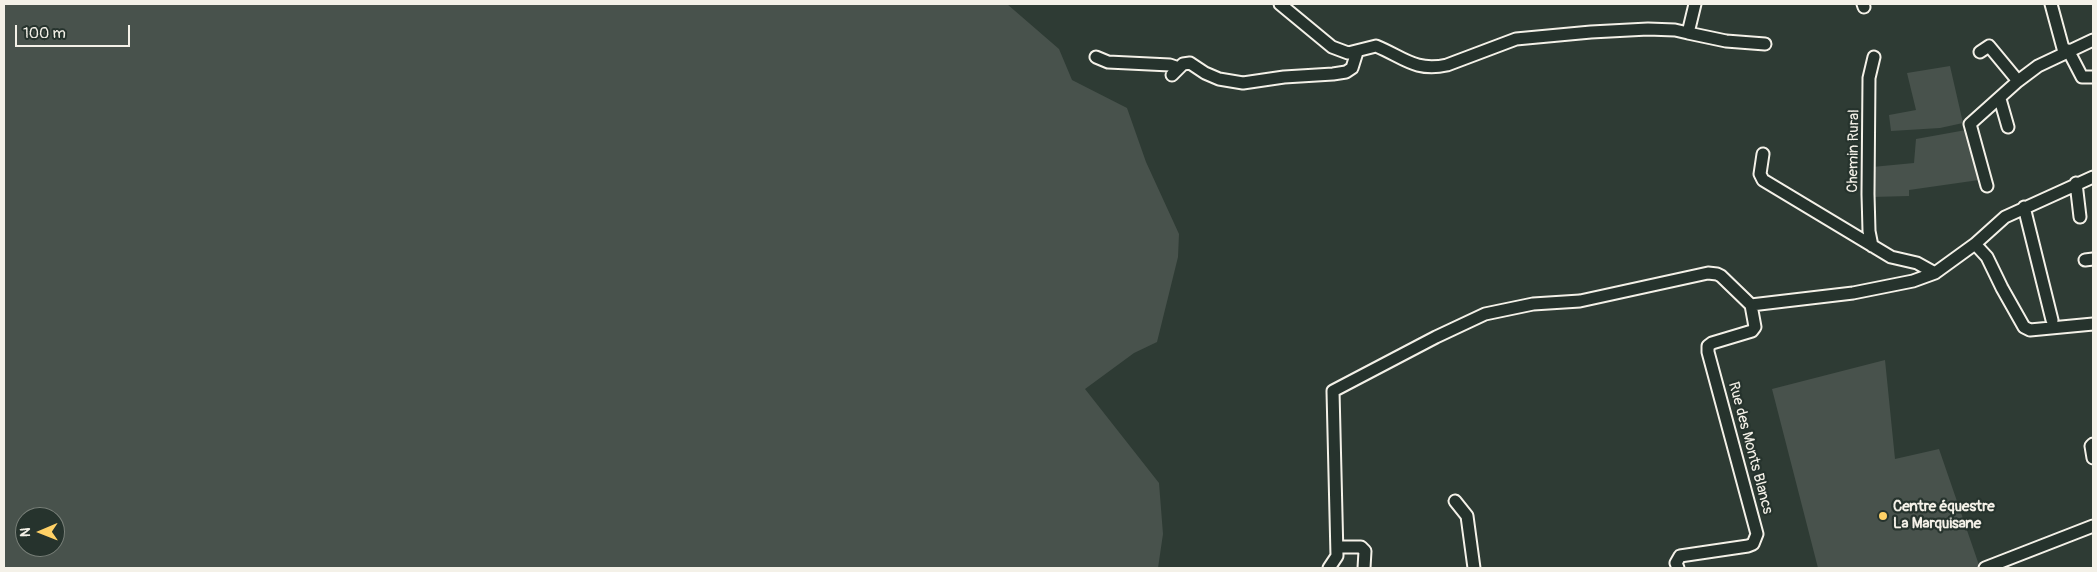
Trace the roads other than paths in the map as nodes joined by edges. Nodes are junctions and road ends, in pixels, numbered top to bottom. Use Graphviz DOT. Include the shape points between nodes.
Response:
graph roads {
  1 [pos="1280,4"];
  2 [pos="1695,4"];
  3 [pos="2051,4"];
  4 [pos="1688,33"];
  5 [pos="2093,40"];
  6 [pos="1765,44"];
  7 [pos="2066,51"];
  8 [pos="1356,52"];
  9 [pos="1980,52"];
  10 [pos="1096,56"];
  11 [pos="1874,57"];
  12 [pos="2092,77"];
  13 [pos="2018,82"];
  14 [pos="2000,99"];
  15 [pos="2008,127"];
  16 [pos="1763,154"];
  17 [pos="2093,177"];
  18 [pos="2076,183"];
  19 [pos="1986,186"];
  20 [pos="2024,207"];
  21 [pos="2080,216"];
  22 [pos="1975,244"];
  23 [pos="1872,246"];
  24 [pos="1935,274"];
  25 [pos="1751,305"];
  26 [pos="2052,320"];
  27 [pos="2093,324"];
  28 [pos="2093,444"];
  29 [pos="2093,458"];
  30 [pos="1456,501"];
  31 [pos="2093,526"];
  32 [pos="1337,547"];
  33 [pos="1330,568"];
  34 [pos="1364,568"];
  35 [pos="1474,568"];
  36 [pos="1678,568"];
  37 [pos="1985,568"];
  1 -- 8 [label="street" via="1332,48"];
  2 -- 4 [label="street"];
  3 -- 7 [label="street"];
  4 -- 6 [label="street" via="1726,41"];
  4 -- 8 [label="street" via="1648,29 1516,39 1436,68 1410,63 1376,46"];
  5 -- 7 [label="street"];
  7 -- 12 [label="street" via="2082,77"];
  7 -- 13 [label="street" via="2038,66"];
  8 -- 10 [label="street" via="1354,64 1346,72 1243,83 1219,79 1190,63 1183,64 1175,72 1170,65 1108,62"];
  9 -- 13 [label="street" via="1989,46"];
  11 -- 23 [label="street, Chemin Rural" via="1869,78 1868,194"];
  13 -- 14 [label="street"];
  14 -- 15 [label="street"];
  14 -- 19 [label="street" via="1970,124"];
  16 -- 23 [label="street" via="1760,174 1763,180"];
  17 -- 18 [label="street"];
  18 -- 20 [label="street"];
  18 -- 21 [label="street"];
  20 -- 22 [label="street" via="2005,217"];
  20 -- 26 [label="street"];
  22 -- 24 [label="street"];
  22 -- 27 [label="street" via="1987,258 2024,327 2030,330"];
  23 -- 24 [label="street" via="1892,257 1917,263"];
  24 -- 25 [label="street" via="1853,293"];
  25 -- 32 [label="street" via="1720,276 1708,273 1580,301 1507,308 1436,336 1333,391"];
  25 -- 36 [label="street, Rue des Monts Blancs" via="1755,327 1752,331 1712,343 1708,352 1756,539 1748,546 1680,556 1676,563"];
  28 -- 29 [label="street"];
  30 -- 35 [label="street" via="1467,516"];
  31 -- 37 [label="street"];
  32 -- 33 [label="street" via="1337,556"];
  32 -- 34 [label="street" via="1361,547 1365,551"];
}
